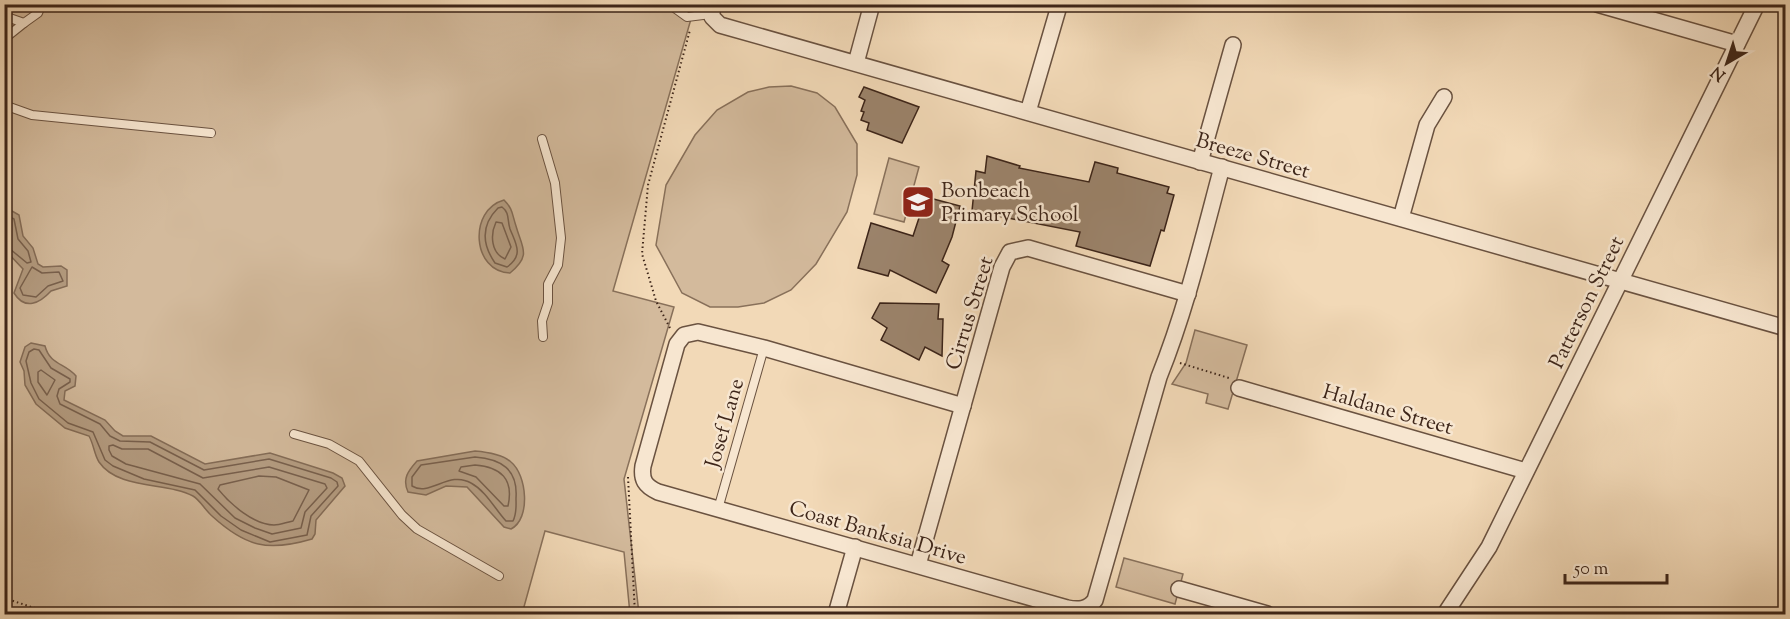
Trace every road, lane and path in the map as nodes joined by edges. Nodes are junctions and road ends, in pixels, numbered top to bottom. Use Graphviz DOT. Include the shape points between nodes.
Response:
graph roads {
  1 [pos="42,4"];
  2 [pos="669,4"];
  3 [pos="872,4"];
  4 [pos="1597,4"];
  5 [pos="1757,4"];
  6 [pos="1059,6"];
  7 [pos="712,12"];
  8 [pos="4,16"];
  9 [pos="24,23"];
  10 [pos="690,30"];
  11 [pos="4,39"];
  12 [pos="1737,44"];
  13 [pos="1233,45"];
  14 [pos="856,63"];
  15 [pos="1444,97"];
  16 [pos="4,105"];
  17 [pos="1028,112"];
  18 [pos="211,133"];
  19 [pos="543,139"];
  20 [pos="1200,162"];
  21 [pos="1222,167"];
  22 [pos="1401,218"];
  23 [pos="1620,281"];
  24 [pos="1188,294"];
  25 [pos="1785,328"];
  26 [pos="671,330"];
  27 [pos="543,337"];
  28 [pos="764,348"];
  29 [pos="1168,358"];
  30 [pos="1239,388"];
  31 [pos="963,406"];
  32 [pos="294,434"];
  33 [pos="630,468"];
  34 [pos="1526,471"];
  35 [pos="718,509"];
  36 [pos="855,547"];
  37 [pos="918,565"];
  38 [pos="499,576"];
  39 [pos="1179,589"];
  40 [pos="4,598"];
  41 [pos="53,615"];
  42 [pos="635,615"];
  43 [pos="836,615"];
  44 [pos="1267,615"];
  45 [pos="1445,615"];
  1 -- 9 [label="lane" via="38,13"];
  2 -- 7 [label="lane" via="687,16"];
  3 -- 14 [label="street"];
  4 -- 12 [label="street"];
  5 -- 12 [label="street, Patterson Street"];
  6 -- 17 [label="street"];
  7 -- 14 [label="street, Breeze Street" via="720,25"];
  8 -- 9 [label="lane"];
  9 -- 11 [label="lane"];
  10 -- 26 [label="path" via="648,185 642,254 656,302"];
  12 -- 23 [label="street, Patterson Street"];
  13 -- 20 [label="street"];
  14 -- 17 [label="street, Breeze Street"];
  15 -- 22 [label="street" via="1427,125"];
  16 -- 18 [label="lane" via="32,115"];
  17 -- 20 [label="street, Breeze Street"];
  19 -- 27 [label="lane" via="555,183 561,238 558,265 548,284"];
  20 -- 21 [label="street, Breeze Street"];
  21 -- 22 [label="street, Breeze Street"];
  21 -- 24 [label="street, Coast Banksia Drive"];
  22 -- 23 [label="street, Breeze Street"];
  23 -- 25 [label="street, Breeze Street"];
  23 -- 34 [label="street, Patterson Street"];
  24 -- 29 [label="street, Coast Banksia Drive"];
  24 -- 31 [label="street, Cirrus Street" via="1028,248 1010,252 1002,267"];
  28 -- 31 [label="street, Coast Banksia Drive"];
  28 -- 35 [label="lane, Josef Lane"];
  28 -- 35 [label="street, Coast Banksia Drive" via="690,332 680,339 671,366 643,478 658,492"];
  29 -- 30 [label="path" via="1233,380"];
  29 -- 37 [label="street, Coast Banksia Drive" via="1092,604 1077,610 1067,608"];
  30 -- 34 [label="street, Haldane Street"];
  31 -- 37 [label="street, Cirrus Street"];
  32 -- 38 [label="lane" via="329,444 359,461 417,529"];
  33 -- 42 [label="path" via="627,479"];
  34 -- 45 [label="street, Patterson Street" via="1489,547"];
  35 -- 36 [label="street, Coast Banksia Drive"];
  36 -- 37 [label="street, Coast Banksia Drive"];
  36 -- 43 [label="street"];
  39 -- 44 [label="street"];
  40 -- 41 [label="path"];
}
